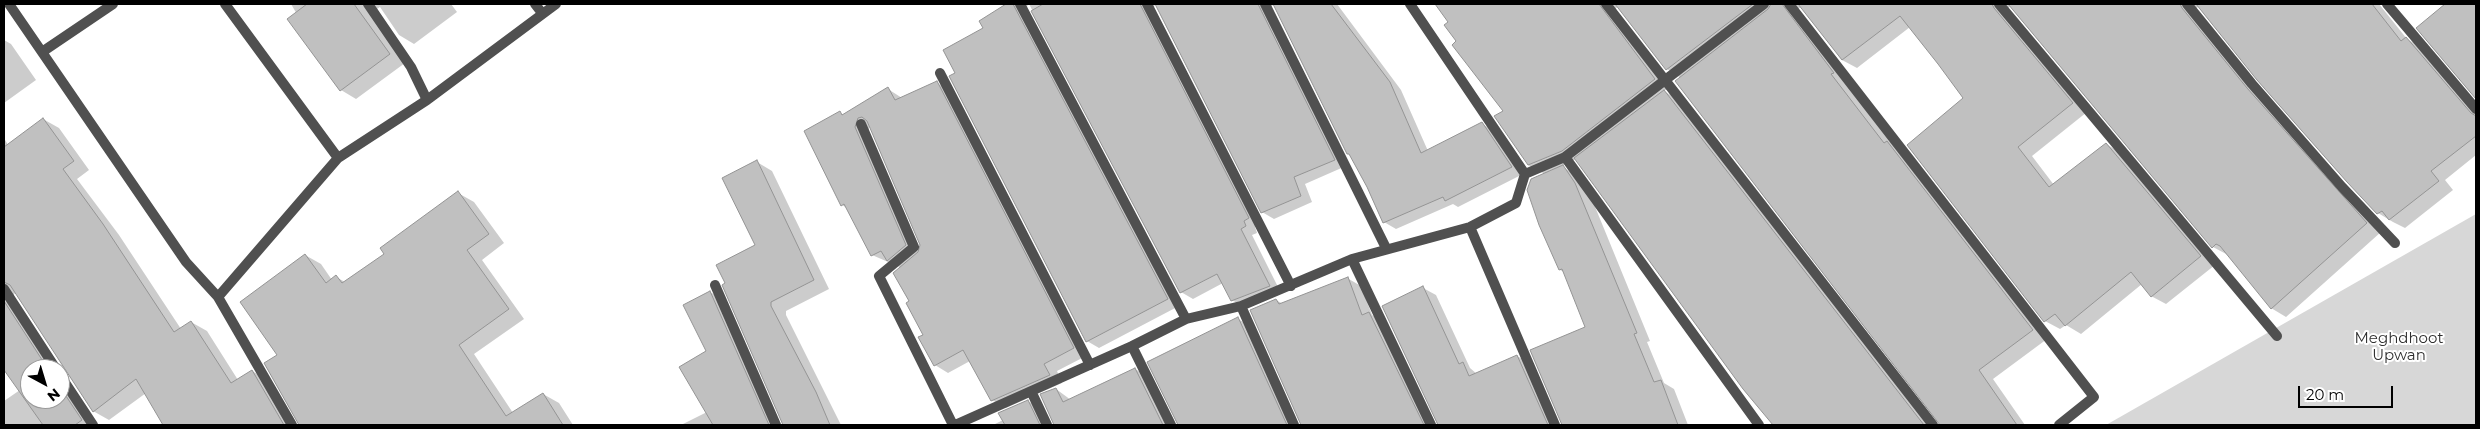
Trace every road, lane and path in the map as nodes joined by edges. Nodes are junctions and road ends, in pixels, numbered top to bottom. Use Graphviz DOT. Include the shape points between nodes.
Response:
graph roads {
  1 [pos="9,4"];
  2 [pos="113,4"];
  3 [pos="225,4"];
  4 [pos="368,4"];
  5 [pos="535,4"];
  6 [pos="556,4"];
  7 [pos="1020,4"];
  8 [pos="1147,4"];
  9 [pos="1265,4"];
  10 [pos="1410,4"];
  11 [pos="1606,4"];
  12 [pos="1764,4"];
  13 [pos="1788,4"];
  14 [pos="1999,4"];
  15 [pos="2187,4"];
  16 [pos="2387,4"];
  17 [pos="542,13"];
  18 [pos="42,52"];
  19 [pos="940,73"];
  20 [pos="1667,80"];
  21 [pos="427,100"];
  22 [pos="2476,110"];
  23 [pos="861,124"];
  24 [pos="338,158"];
  25 [pos="1565,158"];
  26 [pos="1526,174"];
  27 [pos="1470,227"];
  28 [pos="2396,243"];
  29 [pos="1386,248"];
  30 [pos="1352,258"];
  31 [pos="715,285"];
  32 [pos="1291,286"];
  33 [pos="4,288"];
  34 [pos="218,298"];
  35 [pos="1241,306"];
  36 [pos="1186,319"];
  37 [pos="2277,336"];
  38 [pos="1132,346"];
  39 [pos="50,359"];
  40 [pos="1090,365"];
  41 [pos="70,391"];
  42 [pos="1031,391"];
  43 [pos="92,425"];
  44 [pos="292,425"];
  45 [pos="776,425"];
  46 [pos="954,425"];
  47 [pos="1047,425"];
  48 [pos="1171,425"];
  49 [pos="1294,425"];
  50 [pos="1430,425"];
  51 [pos="1556,425"];
  52 [pos="1759,425"];
  53 [pos="1932,425"];
  54 [pos="2059,425"];
  1 -- 18 [label="street"];
  2 -- 18 [label="street"];
  3 -- 24 [label="street"];
  4 -- 21 [label="street" via="411,67"];
  5 -- 17 [label="street"];
  6 -- 17 [label="street"];
  7 -- 36 [label="street"];
  8 -- 32 [label="street"];
  9 -- 29 [label="street"];
  10 -- 26 [label="street"];
  11 -- 20 [label="street"];
  12 -- 20 [label="street"];
  13 -- 54 [label="street" via="2094,397"];
  14 -- 37 [label="street"];
  15 -- 28 [label="street" via="2342,187"];
  16 -- 22 [label="street"];
  17 -- 21 [label="street"];
  18 -- 34 [label="street" via="186,262"];
  19 -- 40 [label="street"];
  20 -- 25 [label="street"];
  20 -- 53 [label="street"];
  21 -- 24 [label="street"];
  23 -- 46 [label="street" via="914,247 879,276"];
  24 -- 34 [label="street"];
  25 -- 26 [label="street"];
  25 -- 52 [label="street"];
  26 -- 27 [label="street" via="1516,203"];
  27 -- 29 [label="street"];
  27 -- 51 [label="street"];
  29 -- 30 [label="street"];
  30 -- 32 [label="street"];
  30 -- 50 [label="street"];
  31 -- 45 [label="street"];
  32 -- 35 [label="street"];
  33 -- 39 [label="street"];
  34 -- 44 [label="street"];
  35 -- 36 [label="street"];
  35 -- 49 [label="street"];
  36 -- 38 [label="street"];
  38 -- 40 [label="street"];
  38 -- 48 [label="street"];
  40 -- 42 [label="street"];
  41 -- 43 [label="street"];
  42 -- 46 [label="street"];
  42 -- 47 [label="street"];
}
